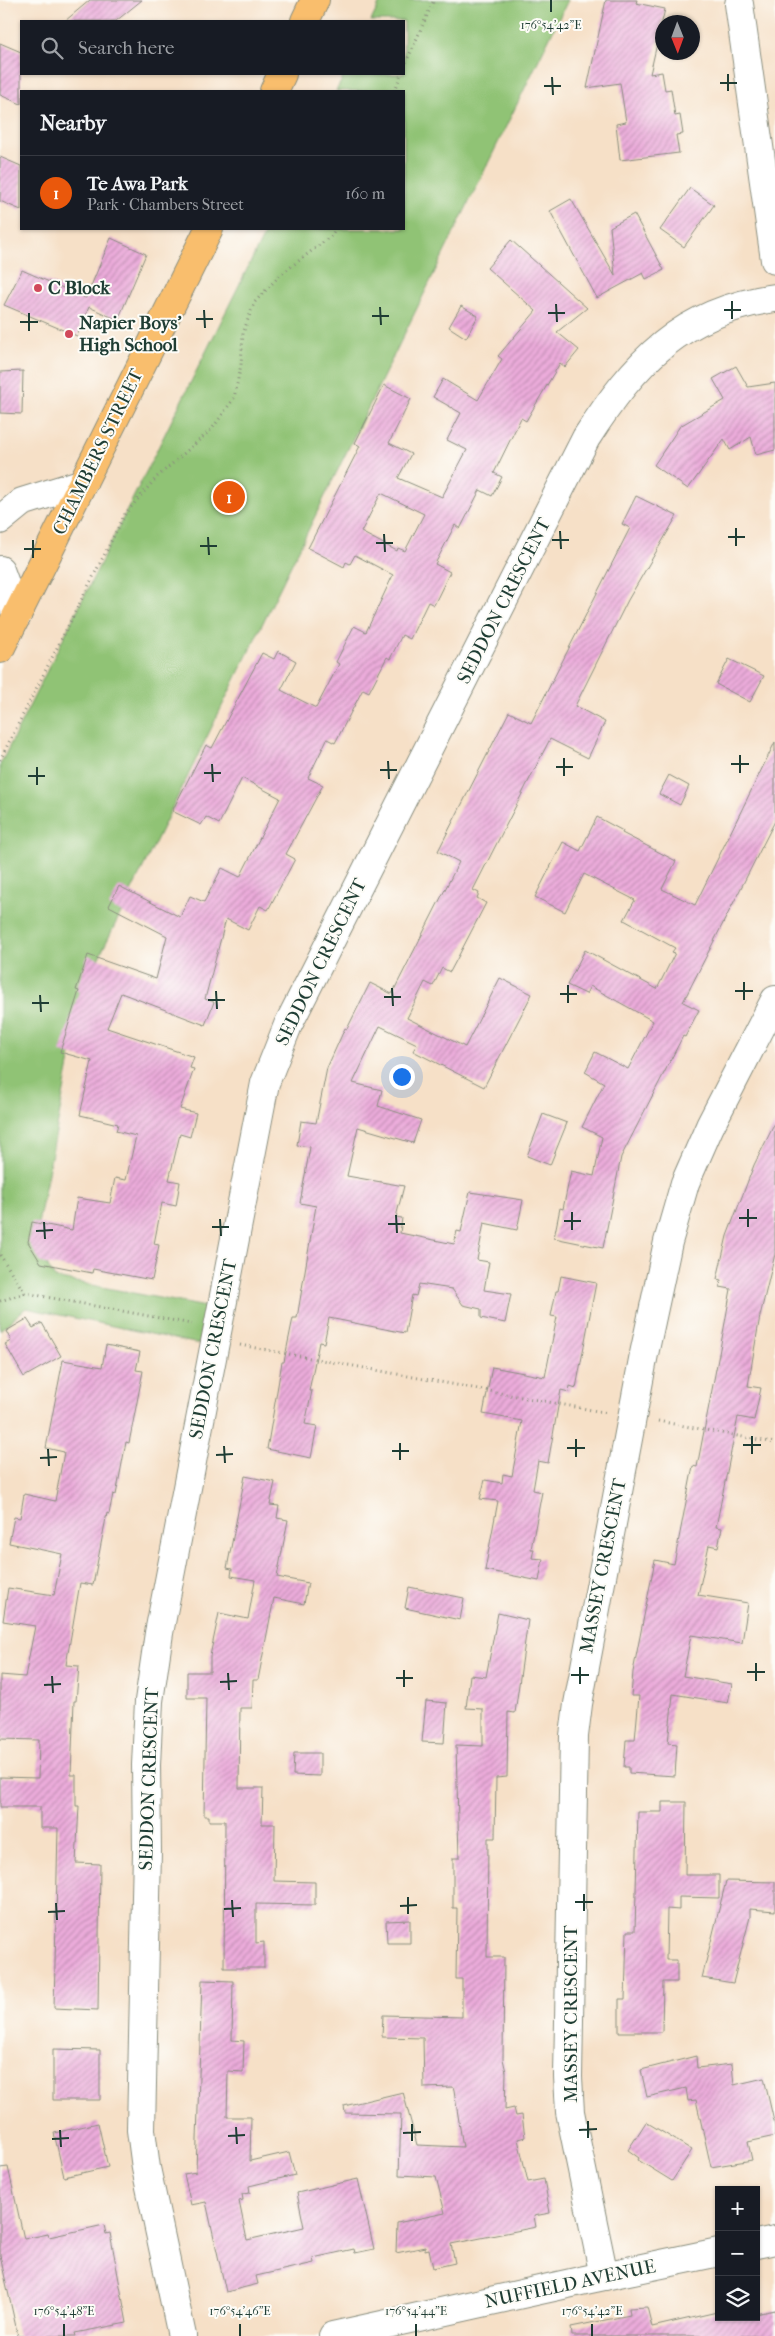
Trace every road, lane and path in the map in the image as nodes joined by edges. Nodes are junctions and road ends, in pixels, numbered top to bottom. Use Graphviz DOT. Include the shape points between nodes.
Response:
graph roads {
  1 [pos="315,0"];
  2 [pos="434,0"];
  3 [pos="739,4"];
  4 [pos="305,20"];
  5 [pos="405,64"];
  6 [pos="282,75"];
  7 [pos="401,75"];
  8 [pos="274,90"];
  9 [pos="395,90"];
  10 [pos="209,230"];
  11 [pos="335,230"];
  12 [pos="775,260"];
  13 [pos="775,298"];
  14 [pos="83,483"];
  15 [pos="0,520"];
  16 [pos="0,570"];
  17 [pos="17,616"];
  18 [pos="0,649"];
  19 [pos="0,760"];
  20 [pos="775,1000"];
  21 [pos="0,1255"];
  22 [pos="25,1293"];
  23 [pos="0,1301"];
  24 [pos="216,1335"];
  25 [pos="632,1417"];
  26 [pos="775,1443"];
  27 [pos="775,2240"];
  28 [pos="760,2243"];
  29 [pos="715,2253"];
  30 [pos="604,2276"];
  31 [pos="182,2336"];
  32 [pos="333,2336"];
  1 -- 4 [label="main road"];
  2 -- 5 [label="path"];
  3 -- 12 [label="street"];
  6 -- 8 [label="main road"];
  7 -- 9 [label="path"];
  10 -- 14 [label="main road, CHAMBERS STREET"];
  11 -- 19 [label="path" via="279,276 254,303 243,333 234,398 212,430 157,477 125,514"];
  13 -- 24 [label="street, SEDDON CRESCENT" via="733,306 670,339 623,384 586,438 288,1025 270,1068"];
  14 -- 15 [label="street" via="22,502"];
  14 -- 17 [label="main road, CHAMBERS STREET"];
  16 -- 17 [label="street"];
  17 -- 18 [label="main road, CHAMBERS STREET"];
  20 -- 25 [label="street, MASSEY CRESCENT" via="684,1183 668,1242"];
  21 -- 22 [label="path"];
  22 -- 23 [label="path"];
  22 -- 24 [label="path"];
  24 -- 25 [label="path"];
  24 -- 31 [label="street, SEDDON CRESCENT" via="159,1633 149,1701 146,1766 141,2130 146,2168"];
  25 -- 26 [label="path"];
  25 -- 30 [label="street, MASSEY CRESCENT" via="574,1736 568,2077 570,2112"];
  27 -- 28 [label="street"];
  29 -- 30 [label="street, NUFFIELD AVENUE"];
  30 -- 32 [label="street, NUFFIELD AVENUE"];
}
